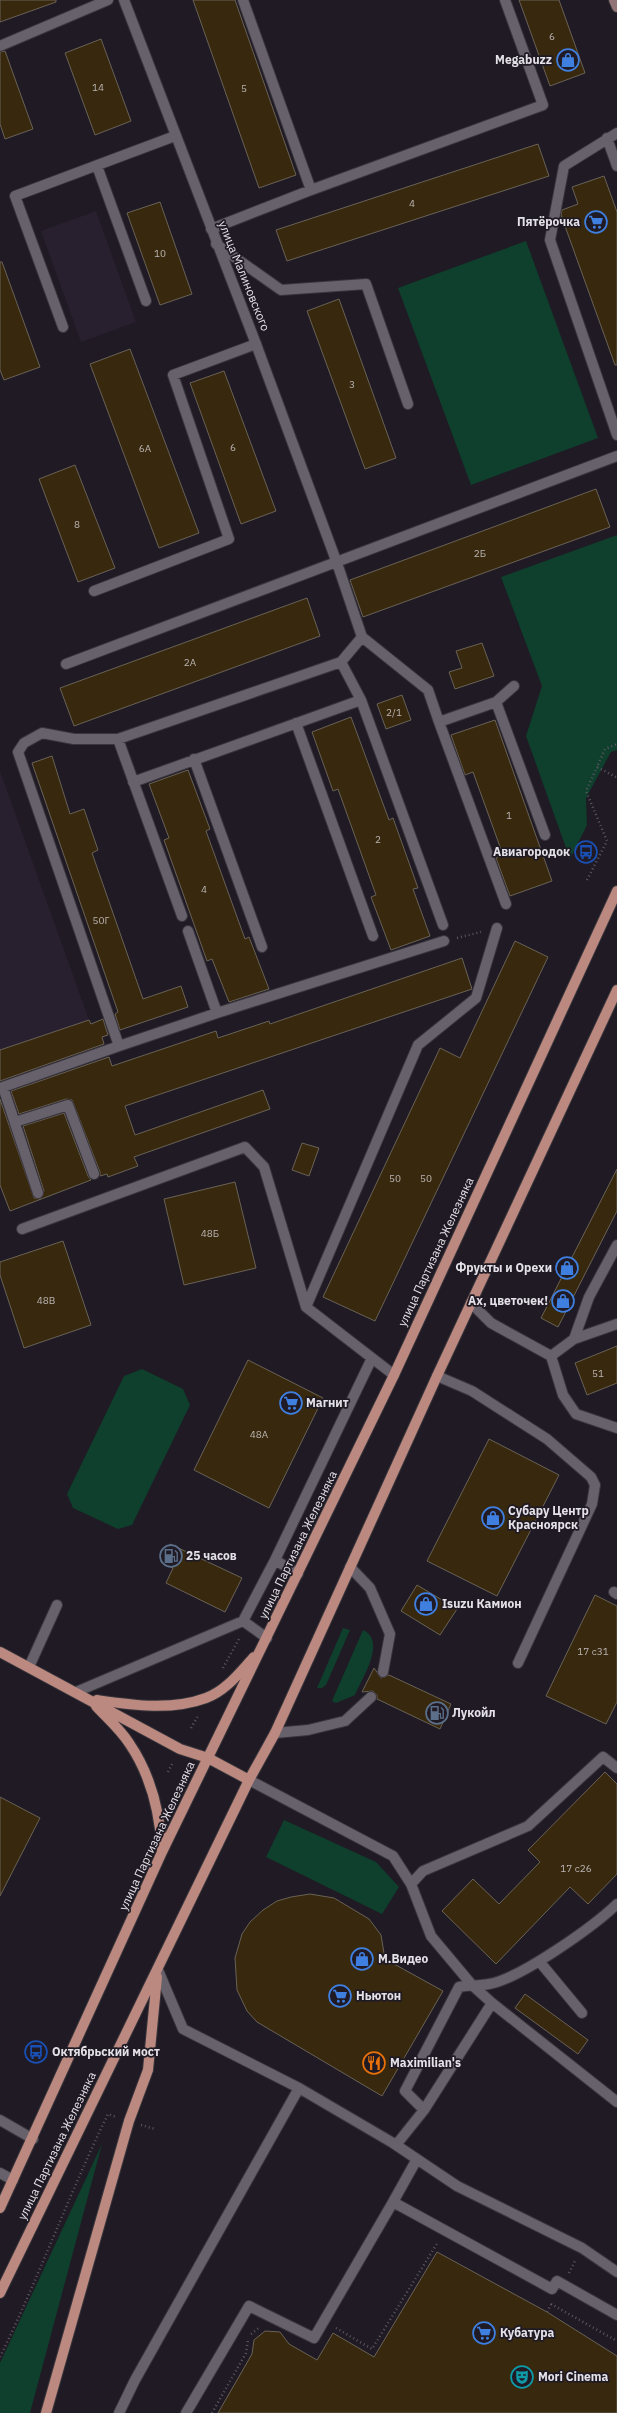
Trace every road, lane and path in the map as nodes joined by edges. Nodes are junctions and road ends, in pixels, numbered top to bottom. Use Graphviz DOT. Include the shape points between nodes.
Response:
graph roads {
  1 [pos="108,0"];
  2 [pos="124,0"];
  3 [pos="243,0"];
  4 [pos="505,0"];
  5 [pos="614,0"];
  6 [pos="617,7"];
  7 [pos="0,46"];
  8 [pos="617,133"];
  9 [pos="175,136"];
  10 [pos="607,138"];
  11 [pos="97,166"];
  12 [pos="617,166"];
  13 [pos="311,190"];
  14 [pos="211,229"];
  15 [pos="216,244"];
  16 [pos="146,301"];
  17 [pos="63,327"];
  18 [pos="256,344"];
  19 [pos="408,404"];
  20 [pos="617,434"];
  21 [pos="617,456"];
  22 [pos="337,563"];
  23 [pos="94,591"];
  24 [pos="362,637"];
  25 [pos="341,662"];
  26 [pos="66,664"];
  27 [pos="514,686"];
  28 [pos="361,700"];
  29 [pos="496,702"];
  30 [pos="439,722"];
  31 [pos="296,723"];
  32 [pos="118,739"];
  33 [pos="617,744"];
  34 [pos="194,759"];
  35 [pos="597,768"];
  36 [pos="616,777"];
  37 [pos="133,782"];
  38 [pos="545,835"];
  39 [pos="587,880"];
  40 [pos="617,891"];
  41 [pos="506,904"];
  42 [pos="182,916"];
  43 [pos="442,926"];
  44 [pos="496,928"];
  45 [pos="188,931"];
  46 [pos="373,936"];
  47 [pos="444,941"];
  48 [pos="262,947"];
  49 [pos="617,990"];
  50 [pos="217,1013"];
  51 [pos="119,1046"];
  52 [pos="15,1122"];
  53 [pos="94,1174"];
  54 [pos="38,1193"];
  55 [pos="22,1229"];
  56 [pos="617,1245"];
  57 [pos="471,1303"];
  58 [pos="306,1307"];
  59 [pos="617,1324"];
  60 [pos="574,1339"];
  61 [pos="551,1356"];
  62 [pos="372,1358"];
  63 [pos="394,1375"];
  64 [pos="437,1376"];
  65 [pos="617,1428"];
  66 [pos="275,1560"];
  67 [pos="350,1567"];
  68 [pos="298,1574"];
  69 [pos="57,1605"];
  70 [pos="245,1622"];
  71 [pos="265,1643"];
  72 [pos="0,1652"];
  73 [pos="518,1663"];
  74 [pos="29,1667"];
  75 [pos="383,1672"];
  76 [pos="219,1674"];
  77 [pos="76,1692"];
  78 [pos="372,1697"];
  79 [pos="91,1700"];
  80 [pos="201,1709"];
  81 [pos="191,1728"];
  82 [pos="275,1733"];
  83 [pos="208,1758"];
  84 [pos="617,1768"];
  85 [pos="249,1780"];
  86 [pos="162,1852"];
  87 [pos="411,1884"];
  88 [pos="617,1904"];
  89 [pos="539,1961"];
  90 [pos="158,1970"];
  91 [pos="472,1985"];
  92 [pos="492,2003"];
  93 [pos="582,2013"];
  94 [pos="298,2088"];
  95 [pos="617,2102"];
  96 [pos="424,2110"];
  97 [pos="0,2120"];
  98 [pos="129,2121"];
  99 [pos="154,2129"];
  100 [pos="33,2139"];
  101 [pos="396,2145"];
  102 [pos="417,2159"];
  103 [pos="0,2173"];
  104 [pos="13,2180"];
  105 [pos="393,2202"];
  106 [pos="0,2208"];
  107 [pos="445,2245"];
  108 [pos="617,2272"];
  109 [pos="0,2293"];
  110 [pos="545,2300"];
  111 [pos="617,2315"];
  112 [pos="264,2325"];
  113 [pos="330,2325"];
  114 [pos="617,2341"];
  115 [pos="0,2357"];
  116 [pos="46,2413"];
  117 [pos="119,2413"];
  118 [pos="186,2413"];
  119 [pos="212,2413"];
  1 -- 7 [label="street"];
  2 -- 9 [label="street, улица Малиновского"];
  3 -- 13 [label="street"];
  4 -- 13 [label="street" via="543,106"];
  5 -- 6 [label="main road"];
  8 -- 10 [label="street"];
  9 -- 11 [label="street"];
  9 -- 14 [label="street, улица Малиновского"];
  10 -- 12 [label="street"];
  10 -- 20 [label="street" via="564,166 550,240"];
  11 -- 16 [label="street"];
  11 -- 17 [label="street" via="15,196"];
  13 -- 14 [label="street"];
  14 -- 15 [label="street, улица Малиновского"];
  15 -- 18 [label="street, улица Малиновского"];
  15 -- 19 [label="street" via="281,290 366,284"];
  18 -- 22 [label="street, улица Малиновского"];
  18 -- 23 [label="street" via="172,375 229,539"];
  21 -- 22 [label="street"];
  22 -- 24 [label="street, улица Малиновского"];
  22 -- 26 [label="street"];
  24 -- 25 [label="street"];
  24 -- 30 [label="street" via="428,690"];
  25 -- 28 [label="street"];
  25 -- 32 [label="street"];
  27 -- 29 [label="street"];
  28 -- 31 [label="street"];
  28 -- 43 [label="street"];
  29 -- 30 [label="street"];
  29 -- 38 [label="street"];
  30 -- 41 [label="street"];
  31 -- 34 [label="street"];
  31 -- 46 [label="street"];
  32 -- 37 [label="street"];
  32 -- 51 [label="street" via="74,739 42,733 24,743 18,752"];
  33 -- 35 [label="path" via="606,749"];
  34 -- 37 [label="street"];
  34 -- 48 [label="street"];
  35 -- 36 [label="path"];
  35 -- 39 [label="path" via="586,791 607,841"];
  37 -- 42 [label="street"];
  40 -- 63 [label="main road, улица Партизана Железняка"];
  44 -- 47 [label="path"];
  44 -- 58 [label="street" via="476,998 418,1045"];
  45 -- 50 [label="street"];
  47 -- 50 [label="street"];
  49 -- 57 [label="main road, улица Партизана Железняка"];
  50 -- 51 [label="street"];
  51 -- 52 [label="street" via="2,1087"];
  52 -- 53 [label="street" via="68,1105"];
  52 -- 54 [label="street"];
  55 -- 58 [label="street" via="245,1148 264,1167"];
  56 -- 60 [label="street" via="590,1297"];
  57 -- 61 [label="street" via="491,1323"];
  57 -- 64 [label="main road, улица Партизана Железняка"];
  58 -- 62 [label="street"];
  59 -- 60 [label="street"];
  60 -- 61 [label="street"];
  61 -- 65 [label="street" via="563,1395 576,1414"];
  62 -- 63 [label="street"];
  62 -- 66 [label="street"];
  63 -- 68 [label="main road, улица Партизана Железняка"];
  64 -- 67 [label="main road, улица Партизана Железняка"];
  64 -- 73 [label="street" via="472,1391 547,1439 590,1477 595,1485 592,1504"];
  66 -- 68 [label="street"];
  66 -- 70 [label="street"];
  67 -- 75 [label="street" via="370,1588 390,1634"];
  67 -- 82 [label="main road, улица Партизана Железняка"];
  68 -- 71 [label="main road, улица Партизана Железняка"];
  69 -- 74 [label="street"];
  70 -- 71 [label="street"];
  70 -- 76 [label="path"];
  70 -- 77 [label="street"];
  71 -- 79 [label="main road" via="233,1681 206,1698 157,1706"];
  71 -- 83 [label="main road, улица Партизана Железняка"];
  72 -- 74 [label="main road"];
  74 -- 77 [label="main road"];
  77 -- 79 [label="main road"];
  78 -- 82 [label="street" via="345,1721 308,1730"];
  79 -- 83 [label="main road" via="180,1749"];
  79 -- 86 [label="main road" via="129,1743 147,1778 160,1818"];
  80 -- 81 [label="path"];
  82 -- 85 [label="main road, улица Партизана Железняка"];
  83 -- 85 [label="main road"];
  83 -- 86 [label="main road, улица Партизана Железняка"];
  84 -- 87 [label="street" via="603,1757 528,1826 423,1871"];
  85 -- 87 [label="street" via="393,1856"];
  85 -- 90 [label="main road, улица Партизана Железняка"];
  86 -- 100 [label="main road, улица Партизана Железняка"];
  87 -- 91 [label="street" via="431,1936"];
  88 -- 89 [label="street" via="604,1916"];
  89 -- 91 [label="street" via="490,1984"];
  89 -- 93 [label="street"];
  90 -- 94 [label="street" via="183,2029"];
  90 -- 98 [label="main road" via="148,2070"];
  90 -- 109 [label="main road, улица Партизана Железняка"];
  91 -- 92 [label="street"];
  91 -- 96 [label="street" via="458,1986 405,2090"];
  92 -- 95 [label="street"];
  92 -- 96 [label="street"];
  94 -- 101 [label="street"];
  94 -- 117 [label="street"];
  96 -- 101 [label="street"];
  97 -- 100 [label="street"];
  98 -- 99 [label="path"];
  98 -- 115 [label="path" via="108,2114"];
  98 -- 116 [label="main road"];
  100 -- 104 [label="main road, улица Партизана Железняка"];
  101 -- 102 [label="street"];
  102 -- 105 [label="street"];
  102 -- 108 [label="street" via="456,2186 582,2248"];
  103 -- 104 [label="street"];
  104 -- 106 [label="main road, улица Партизана Железняка"];
  105 -- 111 [label="street" via="552,2289 557,2281"];
  105 -- 118 [label="street" via="314,2338 249,2306"];
  107 -- 113 [label="path" via="438,2241 372,2349"];
  110 -- 114 [label="path"];
  112 -- 119 [label="path" via="255,2329 249,2337 246,2353"];
}
